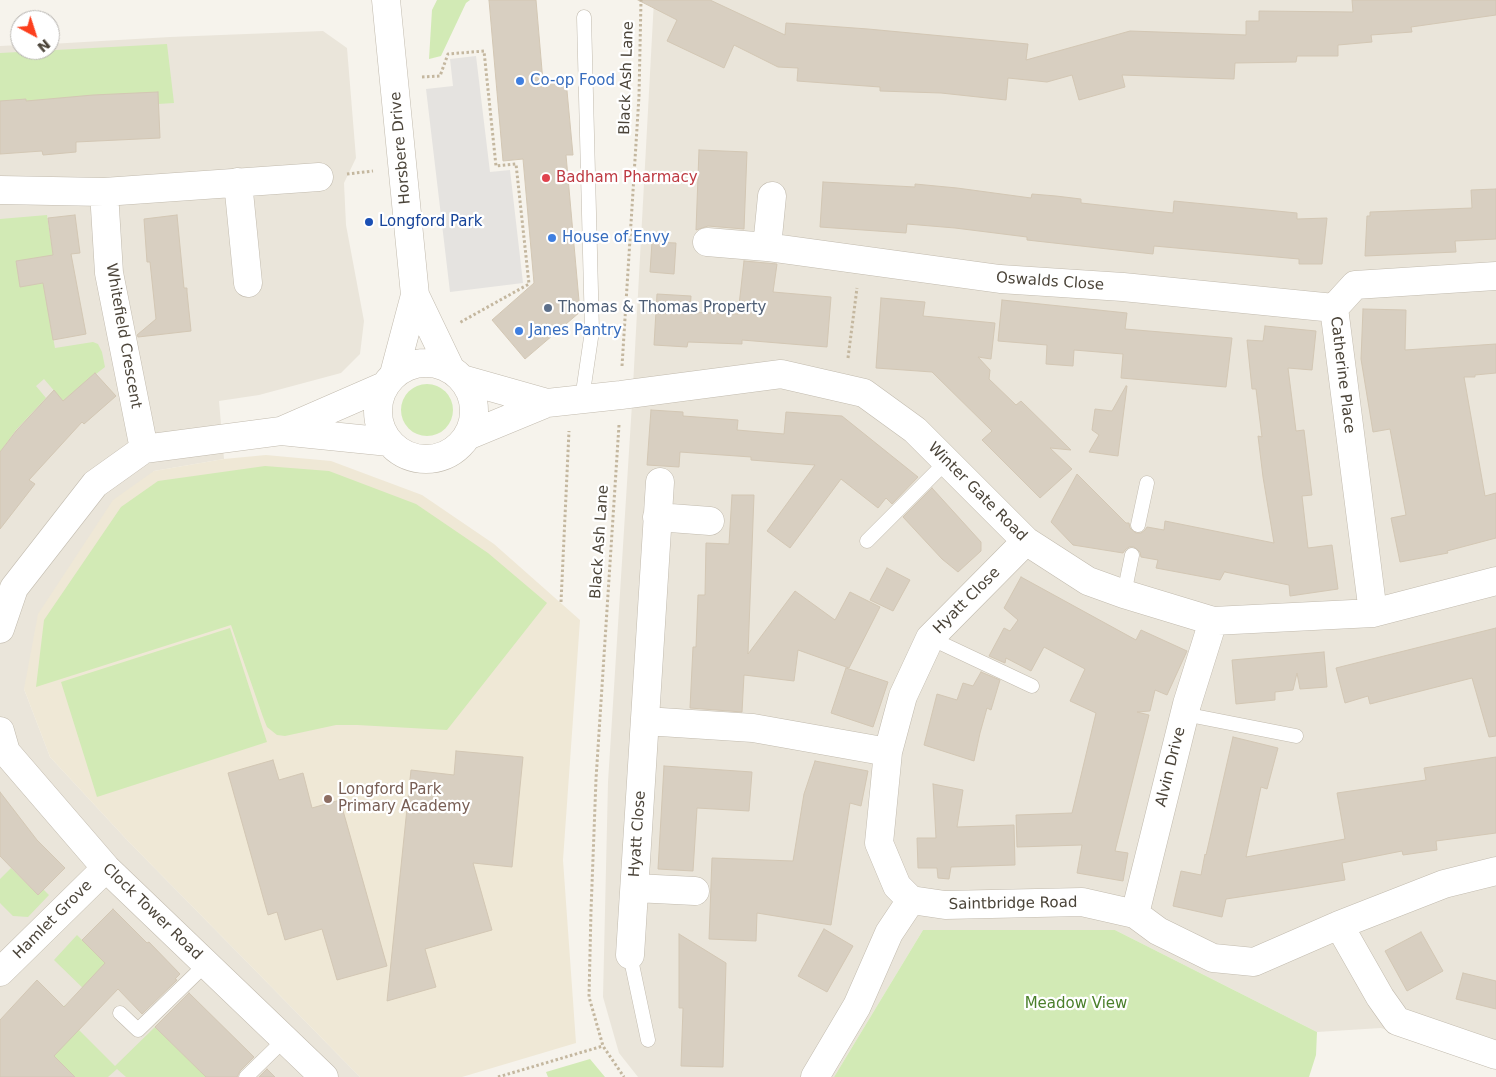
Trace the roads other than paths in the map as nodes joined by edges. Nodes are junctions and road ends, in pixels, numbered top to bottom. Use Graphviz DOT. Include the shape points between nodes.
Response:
graph roads {
  1 [pos="386,0"];
  2 [pos="584,17"];
  3 [pos="319,177"];
  4 [pos="238,182"];
  5 [pos="0,190"];
  6 [pos="104,192"];
  7 [pos="772,196"];
  8 [pos="707,242"];
  9 [pos="767,247"];
  10 [pos="1496,276"];
  11 [pos="248,283"];
  12 [pos="415,295"];
  13 [pos="1334,308"];
  14 [pos="457,374"];
  15 [pos="389,380"];
  16 [pos="567,401"];
  17 [pos="282,431"];
  18 [pos="467,436"];
  19 [pos="389,442"];
  20 [pos="144,449"];
  21 [pos="947,462"];
  22 [pos="660,482"];
  23 [pos="1147,483"];
  24 [pos="658,517"];
  25 [pos="710,521"];
  26 [pos="1138,525"];
  27 [pos="867,541"];
  28 [pos="1026,541"];
  29 [pos="1132,555"];
  30 [pos="1496,581"];
  31 [pos="7,585"];
  32 [pos="1124,594"];
  33 [pos="1373,613"];
  34 [pos="1213,621"];
  35 [pos="0,629"];
  36 [pos="930,638"];
  37 [pos="1032,686"];
  38 [pos="1184,714"];
  39 [pos="645,721"];
  40 [pos="0,731"];
  41 [pos="1296,736"];
  42 [pos="888,752"];
  43 [pos="106,868"];
  44 [pos="1496,871"];
  45 [pos="635,888"];
  46 [pos="695,892"];
  47 [pos="911,900"];
  48 [pos="1135,914"];
  49 [pos="1338,926"];
  50 [pos="630,955"];
  51 [pos="206,964"];
  52 [pos="0,972"];
  53 [pos="120,1014"];
  54 [pos="284,1039"];
  55 [pos="648,1040"];
  56 [pos="1496,1055"];
  57 [pos="246,1077"];
  58 [pos="324,1077"];
  59 [pos="815,1077"];
  1 -- 12 [label="street, Horsbere Drive"];
  2 -- 16 [label="lane" via="592,331"];
  3 -- 4 [label="street"];
  4 -- 6 [label="street"];
  4 -- 11 [label="street"];
  5 -- 6 [label="street"];
  6 -- 20 [label="street, Whitefield Crescent" via="109,273"];
  7 -- 9 [label="street"];
  8 -- 9 [label="street, Oswalds Close"];
  9 -- 13 [label="street, Oswalds Close" via="1000,279 1123,287"];
  10 -- 13 [label="street, Catherine Place" via="1355,285"];
  12 -- 14 [label="street, Horsbere Drive"];
  12 -- 15 [label="street, Horsbere Drive"];
  13 -- 33 [label="street, Catherine Place"];
  14 -- 15 [label="street" via="437,363 422,363 407,366"];
  14 -- 16 [label="street, Winter Gate Road"];
  14 -- 18 [label="street" via="470,392 474,407 473,422"];
  15 -- 17 [label="street"];
  15 -- 19 [label="street" via="378,400 377,415"];
  16 -- 18 [label="street, Winter Gate Road"];
  16 -- 21 [label="street, Winter Gate Road" via="781,374 864,393 915,430"];
  17 -- 19 [label="street"];
  17 -- 20 [label="street"];
  18 -- 19 [label="street" via="458,448 430,459 415,458"];
  20 -- 31 [label="street" via="95,484"];
  21 -- 27 [label="lane"];
  21 -- 28 [label="street, Winter Gate Road"];
  22 -- 24 [label="street, Hyatt Close"];
  23 -- 26 [label="lane"];
  24 -- 25 [label="street"];
  24 -- 39 [label="street, Hyatt Close"];
  28 -- 32 [label="street, Winter Gate Road" via="1088,581"];
  28 -- 36 [label="street, Hyatt Close"];
  29 -- 32 [label="lane"];
  30 -- 33 [label="street, Winter Gate Road"];
  31 -- 35 [label="street"];
  32 -- 34 [label="street, Winter Gate Road"];
  33 -- 34 [label="street, Winter Gate Road"];
  34 -- 38 [label="street, Alvin Drive"];
  36 -- 37 [label="lane"];
  36 -- 42 [label="street, Hyatt Close" via="903,696"];
  38 -- 41 [label="lane"];
  38 -- 48 [label="street, Alvin Drive"];
  39 -- 42 [label="street" via="753,728"];
  39 -- 45 [label="street, Hyatt Close"];
  40 -- 43 [label="street, Clock Tower Road" via="6,752"];
  42 -- 47 [label="street, Hyatt Close" via="879,843 897,886"];
  43 -- 51 [label="street, Clock Tower Road"];
  43 -- 52 [label="street, Hamlet Grove"];
  44 -- 49 [label="street, Saintbridge Road" via="1444,884"];
  45 -- 46 [label="street, Hyatt Close"];
  45 -- 50 [label="street, Hyatt Close"];
  47 -- 48 [label="street, Saintbridge Road" via="945,905 1082,902"];
  47 -- 59 [label="street" via="889,933 857,1006"];
  48 -- 49 [label="street, Saintbridge Road" via="1158,931 1213,958 1254,962"];
  49 -- 56 [label="street" via="1397,1021"];
  50 -- 55 [label="lane"];
  51 -- 53 [label="lane" via="138,1030"];
  51 -- 54 [label="street, Clock Tower Road"];
  54 -- 57 [label="lane"];
  54 -- 58 [label="street, Clock Tower Road"];
}
